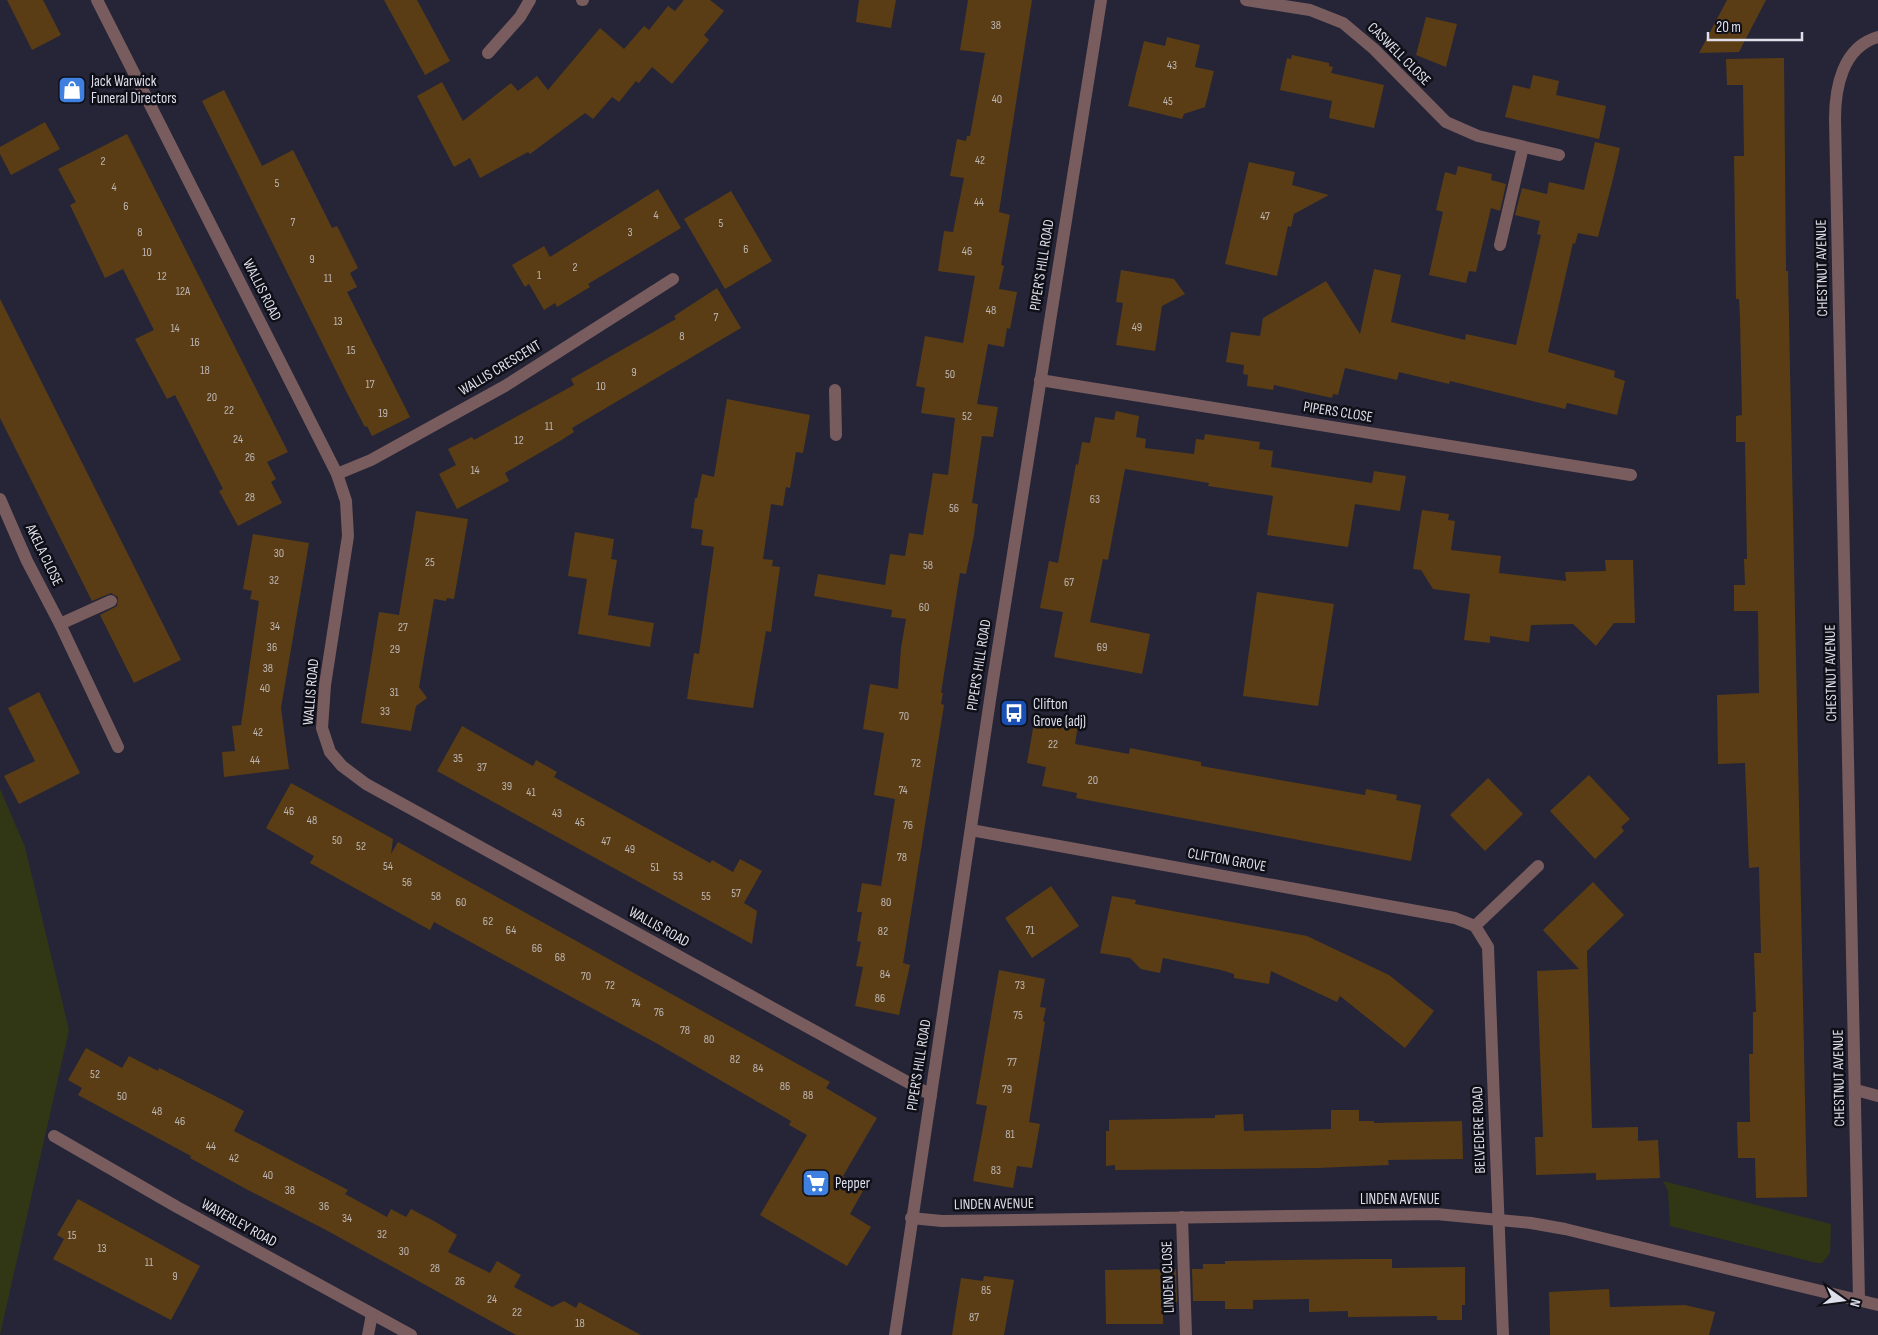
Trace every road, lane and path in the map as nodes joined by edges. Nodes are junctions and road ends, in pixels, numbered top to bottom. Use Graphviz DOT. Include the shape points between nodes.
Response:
graph roads {
  1 [pos="97,0"];
  2 [pos="530,0"];
  3 [pos="1101,0"];
  4 [pos="1246,0"];
  5 [pos="1878,37"];
  6 [pos="488,53"];
  7 [pos="1523,147"];
  8 [pos="1559,156"];
  9 [pos="1500,245"];
  10 [pos="673,279"];
  11 [pos="1040,380"];
  12 [pos="835,390"];
  13 [pos="836,435"];
  14 [pos="338,474"];
  15 [pos="1631,475"];
  16 [pos="1,503"];
  17 [pos="111,601"];
  18 [pos="60,624"];
  19 [pos="118,747"];
  20 [pos="971,830"];
  21 [pos="1538,866"];
  22 [pos="1475,926"];
  23 [pos="1856,1090"];
  24 [pos="931,1095"];
  25 [pos="1878,1096"];
  26 [pos="54,1136"];
  27 [pos="1182,1217"];
  28 [pos="912,1218"];
  29 [pos="1500,1219"];
  30 [pos="1859,1300"];
  31 [pos="1878,1305"];
  32 [pos="372,1314"];
  33 [pos="368,1335"];
  34 [pos="411,1335"];
  35 [pos="895,1335"];
  36 [pos="1186,1335"];
  37 [pos="1503,1335"];
  1 -- 14 [label="street, WALLIS ROAD"];
  2 -- 6 [label="street" via="520,17"];
  3 -- 11 [label="street, PIPER'S HILL ROAD"];
  4 -- 7 [label="street, CASWELL CLOSE" via="1310,10 1343,24 1374,48 1446,122 1478,136"];
  5 -- 23 [label="street, CHESTNUT AVENUE" via="1856,50 1844,66 1836,85 1835,120"];
  7 -- 8 [label="street, CASWELL CLOSE"];
  7 -- 9 [label="street"];
  10 -- 14 [label="street, WALLIS CRESCENT" via="505,386 371,460"];
  11 -- 15 [label="street, PIPERS CLOSE"];
  11 -- 20 [label="street, PIPER'S HILL ROAD"];
  12 -- 13 [label="street"];
  14 -- 24 [label="street, WALLIS ROAD" via="346,501 348,536 325,686 322,728 330,752 342,766 366,784"];
  16 -- 18 [label="street, AKELA CLOSE"];
  17 -- 18 [label="street"];
  18 -- 19 [label="street, AKELA CLOSE"];
  20 -- 22 [label="street, CLIFTON GROVE" via="1455,918"];
  20 -- 24 [label="street, PIPER'S HILL ROAD"];
  21 -- 22 [label="street"];
  22 -- 29 [label="street, BELVEDERE ROAD" via="1488,948"];
  23 -- 25 [label="street"];
  23 -- 30 [label="street, CHESTNUT AVENUE"];
  24 -- 28 [label="street, PIPER'S HILL ROAD"];
  26 -- 32 [label="street, WAVERLEY ROAD"];
  27 -- 28 [label="street, LINDEN AVENUE" via="930,1221"];
  27 -- 29 [label="street, LINDEN AVENUE" via="1436,1214"];
  27 -- 36 [label="street, LINDEN CLOSE"];
  28 -- 35 [label="street, PIPER'S HILL ROAD"];
  29 -- 30 [label="street, LINDEN AVENUE" via="1565,1229"];
  29 -- 37 [label="street, BELVEDERE ROAD"];
  30 -- 31 [label="street, LINDEN AVENUE"];
  32 -- 33 [label="street"];
  32 -- 34 [label="street, WAVERLEY ROAD"];
}
